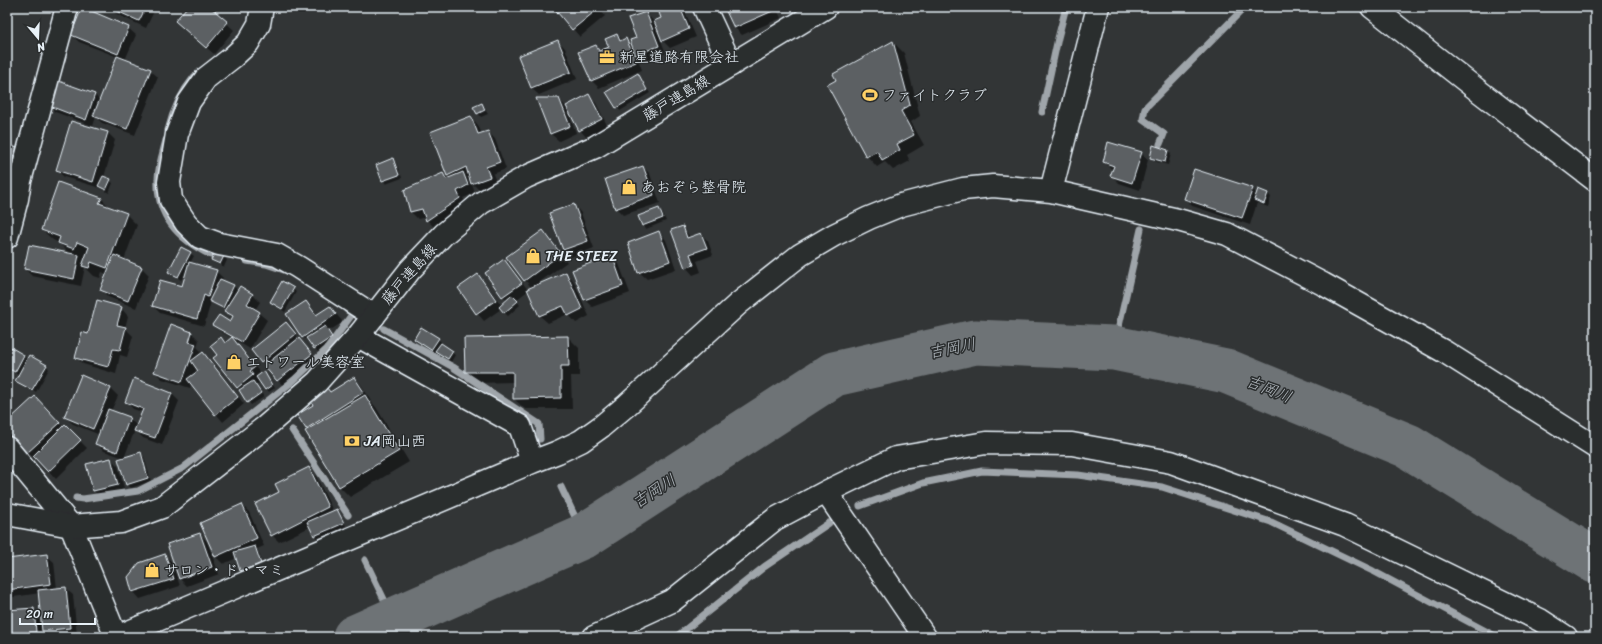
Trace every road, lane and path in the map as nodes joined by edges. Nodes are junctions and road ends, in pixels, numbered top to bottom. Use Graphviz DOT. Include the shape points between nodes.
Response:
graph roads {
  1 [pos="67,7"];
  2 [pos="262,7"];
  3 [pos="704,7"];
  4 [pos="826,7"];
  5 [pos="1098,7"];
  6 [pos="1372,7"];
  7 [pos="731,65"];
  8 [pos="13,178"];
  9 [pos="1595,180"];
  10 [pos="1051,191"];
  11 [pos="7,237"];
  12 [pos="374,316"];
  13 [pos="358,336"];
  14 [pos="1595,447"];
  15 [pos="7,448"];
  16 [pos="532,462"];
  17 [pos="826,492"];
  18 [pos="7,514"];
  19 [pos="71,526"];
  20 [pos="116,637"];
  21 [pos="594,637"];
  22 [pos="925,637"];
  23 [pos="1566,637"];
  1 -- 8 [label="street"];
  2 -- 12 [label="street" via="258,24 248,43 206,78 189,102 177,134 169,182 171,200 186,223 200,237 219,244 277,256"];
  3 -- 7 [label="street"];
  4 -- 7 [label="street, 藤戸連島線"];
  5 -- 10 [label="street"];
  6 -- 9 [label="street"];
  7 -- 12 [label="street, 藤戸連島線" via="594,147 526,177 481,203 434,244"];
  8 -- 11 [label="street" via="17,199"];
  10 -- 14 [label="street" via="1227,234 1324,284 1438,349"];
  10 -- 16 [label="street" via="993,186 963,189 901,205 834,235 800,255 738,304 602,426 581,441"];
  12 -- 13 [label="street, 藤戸連島線"];
  13 -- 16 [label="street" via="520,426"];
  13 -- 19 [label="street, 藤戸連島線" via="317,382 265,427 162,507 121,522"];
  15 -- 19 [label="street"];
  16 -- 20 [label="street"];
  17 -- 21 [label="street" via="775,519 672,601"];
  17 -- 22 [label="street"];
  17 -- 23 [label="street" via="896,458 986,443 1072,444 1172,462 1345,525 1540,620"];
  18 -- 19 [label="street, 藤戸連島線"];
  19 -- 20 [label="street"];
}
